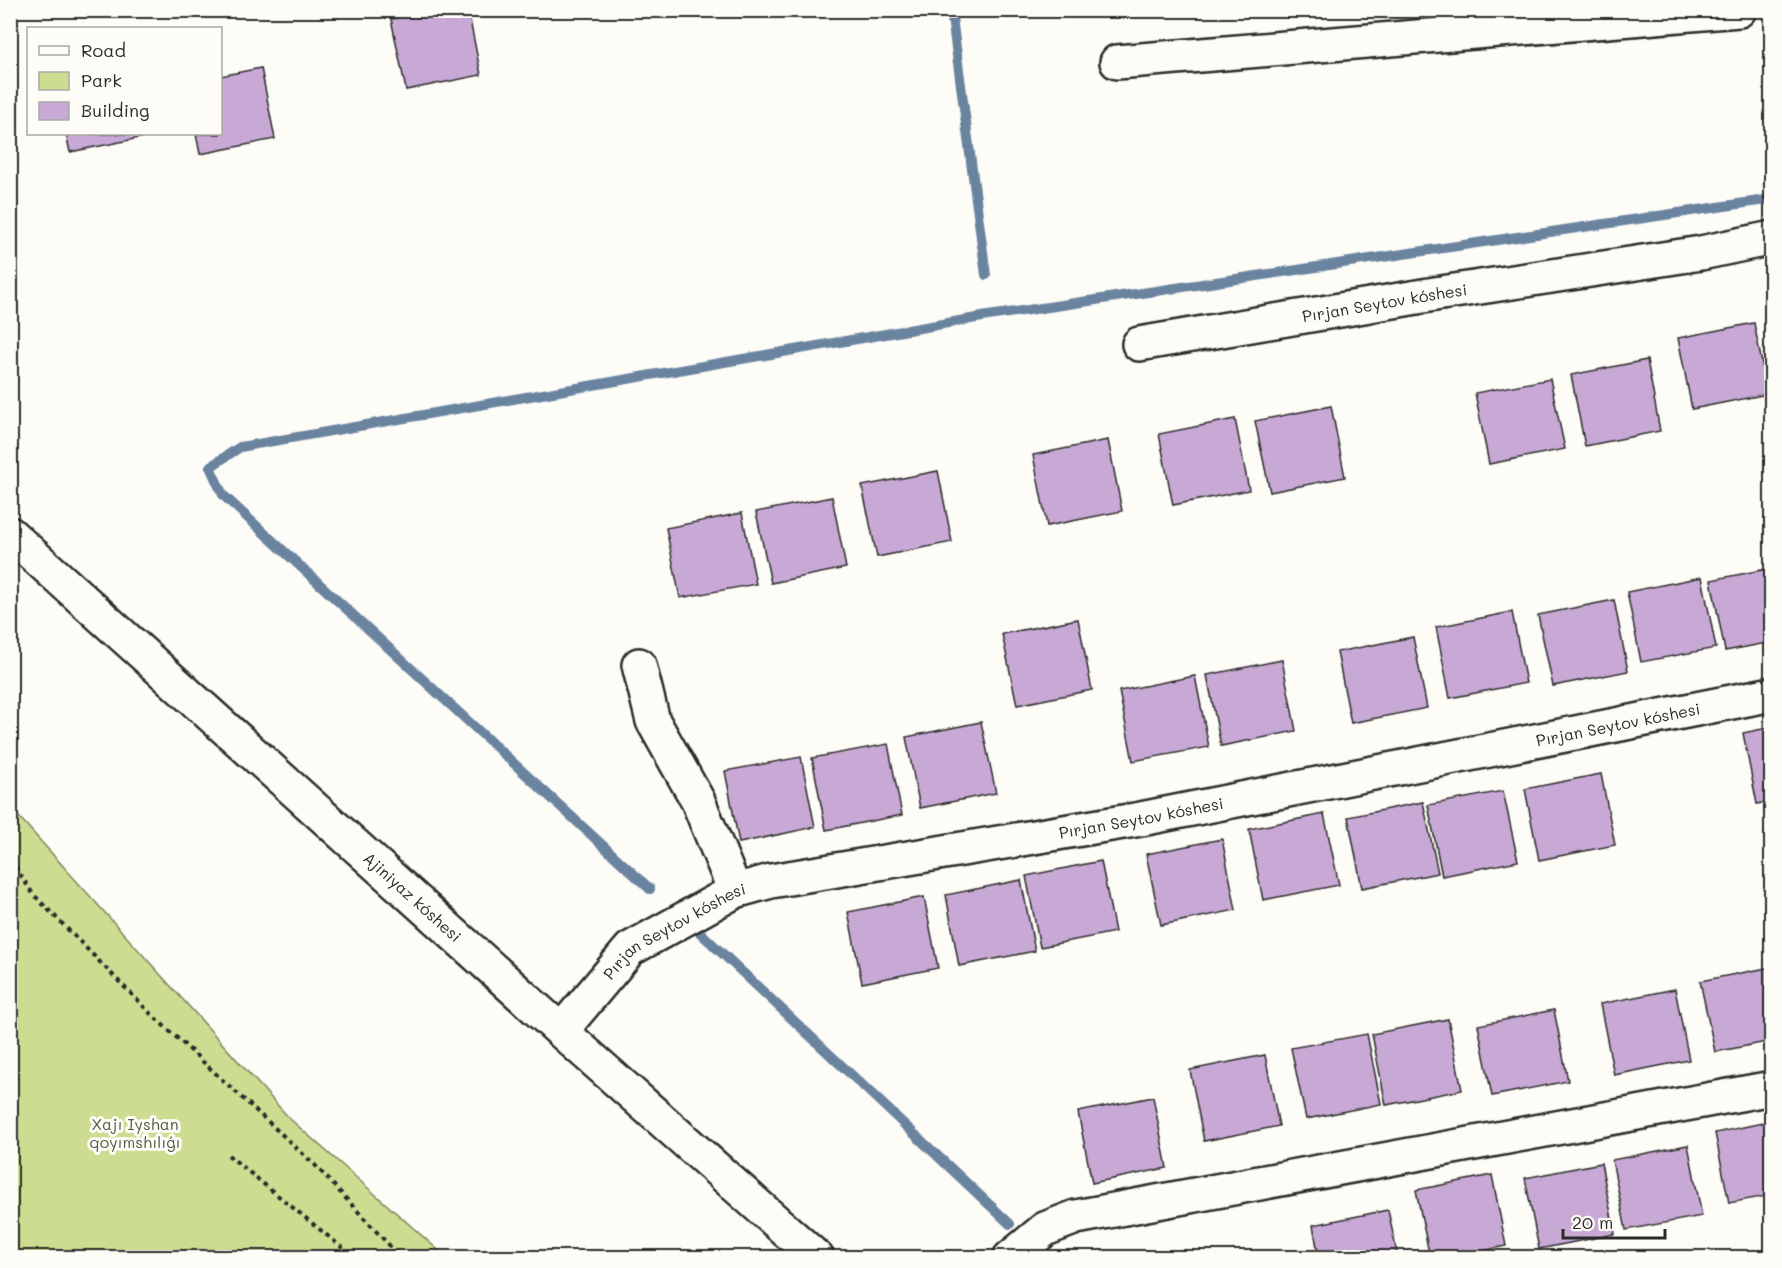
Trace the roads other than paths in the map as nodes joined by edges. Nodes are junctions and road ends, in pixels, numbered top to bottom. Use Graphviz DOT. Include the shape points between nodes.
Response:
graph roads {
  1 [pos="1739,10"];
  2 [pos="1118,62"];
  3 [pos="1772,238"];
  4 [pos="1139,345"];
  5 [pos="10,534"];
  6 [pos="639,665"];
  7 [pos="1772,694"];
  8 [pos="735,891"];
  9 [pos="561,1031"];
  10 [pos="1772,1088"];
  11 [pos="817,1257"];
  12 [pos="1010,1257"];
  1 -- 2 [label="street"];
  3 -- 4 [label="street, Pırjan Seytov kóshesi"];
  5 -- 9 [label="street, Ajiniyaz kóshesi"];
  6 -- 8 [label="street" via="653,721 698,801"];
  7 -- 8 [label="street, Pırjan Seytov kóshesi" via="1141,819 771,881"];
  8 -- 9 [label="street, Pırjan Seytov kóshesi" via="630,949"];
  9 -- 11 [label="street, Ajiniyaz kóshesi"];
  10 -- 12 [label="street" via="1076,1217 1045,1229"];
}
